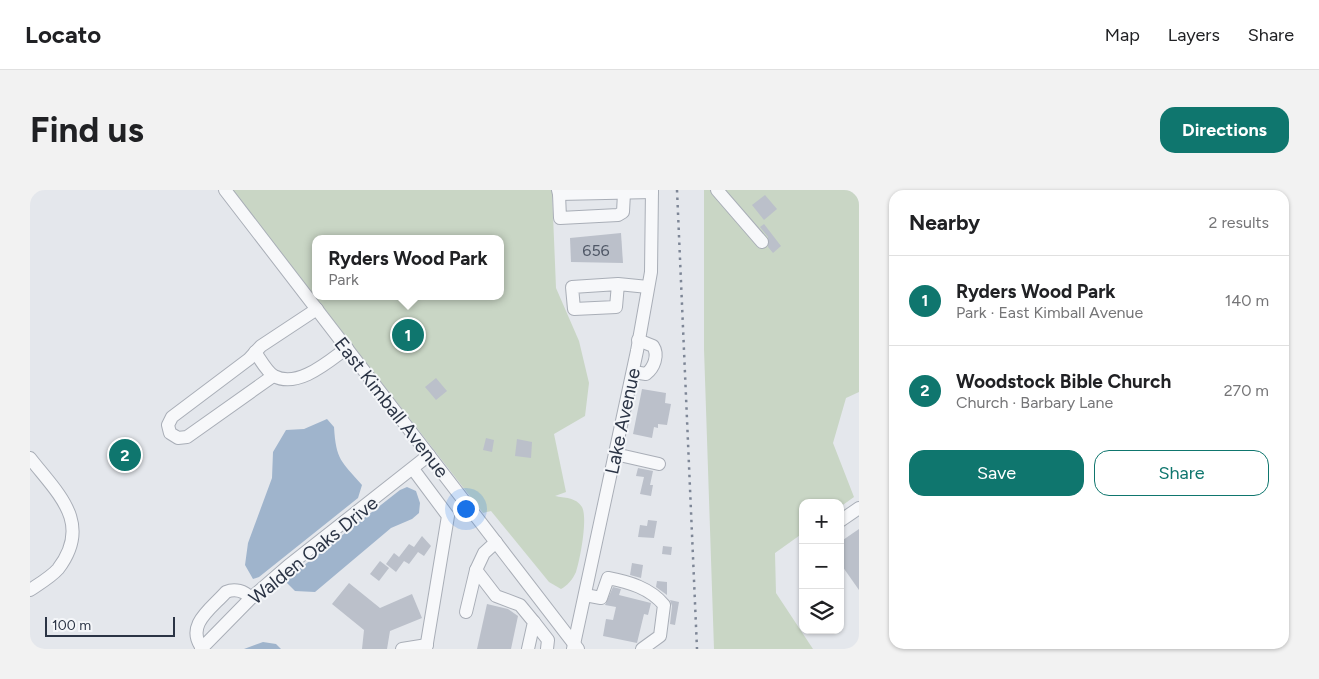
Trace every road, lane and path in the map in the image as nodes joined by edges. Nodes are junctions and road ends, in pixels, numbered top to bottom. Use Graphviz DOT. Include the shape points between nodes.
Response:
graph roads {
  1 [pos="225,190"];
  2 [pos="717,190"];
  3 [pos="652,191"];
  4 [pos="558,192"];
  5 [pos="624,193"];
  6 [pos="762,242"];
  7 [pos="618,284"];
  8 [pos="648,287"];
  9 [pos="317,309"];
  10 [pos="638,340"];
  11 [pos="347,348"];
  12 [pos="255,352"];
  13 [pos="633,372"];
  14 [pos="273,376"];
  15 [pos="615,454"];
  16 [pos="429,455"];
  17 [pos="30,458"];
  18 [pos="659,464"];
  19 [pos="413,469"];
  20 [pos="859,508"];
  21 [pos="844,518"];
  22 [pos="496,542"];
  23 [pos="476,570"];
  24 [pos="30,590"];
  25 [pos="585,595"];
  26 [pos="252,598"];
  27 [pos="466,612"];
  28 [pos="534,622"];
  29 [pos="427,647"];
  30 [pos="201,648"];
  31 [pos="575,648"];
  32 [pos="402,649"];
  33 [pos="528,649"];
  34 [pos="547,649"];
  35 [pos="642,649"];
  1 -- 9 [label="street, East Kimball Avenue"];
  2 -- 6 [label="street"];
  3 -- 5 [label="street"];
  3 -- 8 [label="street, Lake Avenue"];
  4 -- 5 [label="street"];
  4 -- 5 [label="street" via="560,218 618,215 623,212"];
  7 -- 8 [label="street"];
  8 -- 10 [label="street, Lake Avenue"];
  9 -- 11 [label="street, East Kimball Avenue"];
  9 -- 12 [label="street"];
  10 -- 13 [label="street, Lake Avenue"];
  10 -- 13 [label="street" via="653,346 656,354 652,370 646,374"];
  11 -- 14 [label="street" via="295,379"];
  11 -- 16 [label="street, East Kimball Avenue"];
  12 -- 14 [label="street"];
  12 -- 14 [label="street" via="172,416 168,425 170,433 178,438 188,437"];
  13 -- 15 [label="street, Lake Avenue"];
  15 -- 18 [label="street"];
  15 -- 25 [label="street, Lake Avenue"];
  16 -- 19 [label="street, Walden Oaks Drive"];
  16 -- 22 [label="street, East Kimball Avenue"];
  17 -- 24 [label="street" via="65,502 74,530 72,545 57,570"];
  19 -- 26 [label="street, Walden Oaks Drive"];
  19 -- 29 [label="street" via="448,516"];
  20 -- 21 [label="street"];
  22 -- 23 [label="street" via="484,553"];
  22 -- 31 [label="street, East Kimball Avenue"];
  23 -- 27 [label="street"];
  23 -- 28 [label="street" via="496,596 520,605"];
  25 -- 31 [label="street, Lake Avenue"];
  25 -- 35 [label="street" via="601,598 608,578 628,582 658,597 664,605 660,636"];
  26 -- 30 [label="street, Walden Oaks Drive"];
  26 -- 30 [label="street" via="242,592 226,592 195,628 195,638"];
  28 -- 33 [label="street"];
  28 -- 34 [label="street" via="548,640"];
  29 -- 32 [label="street"];
}
